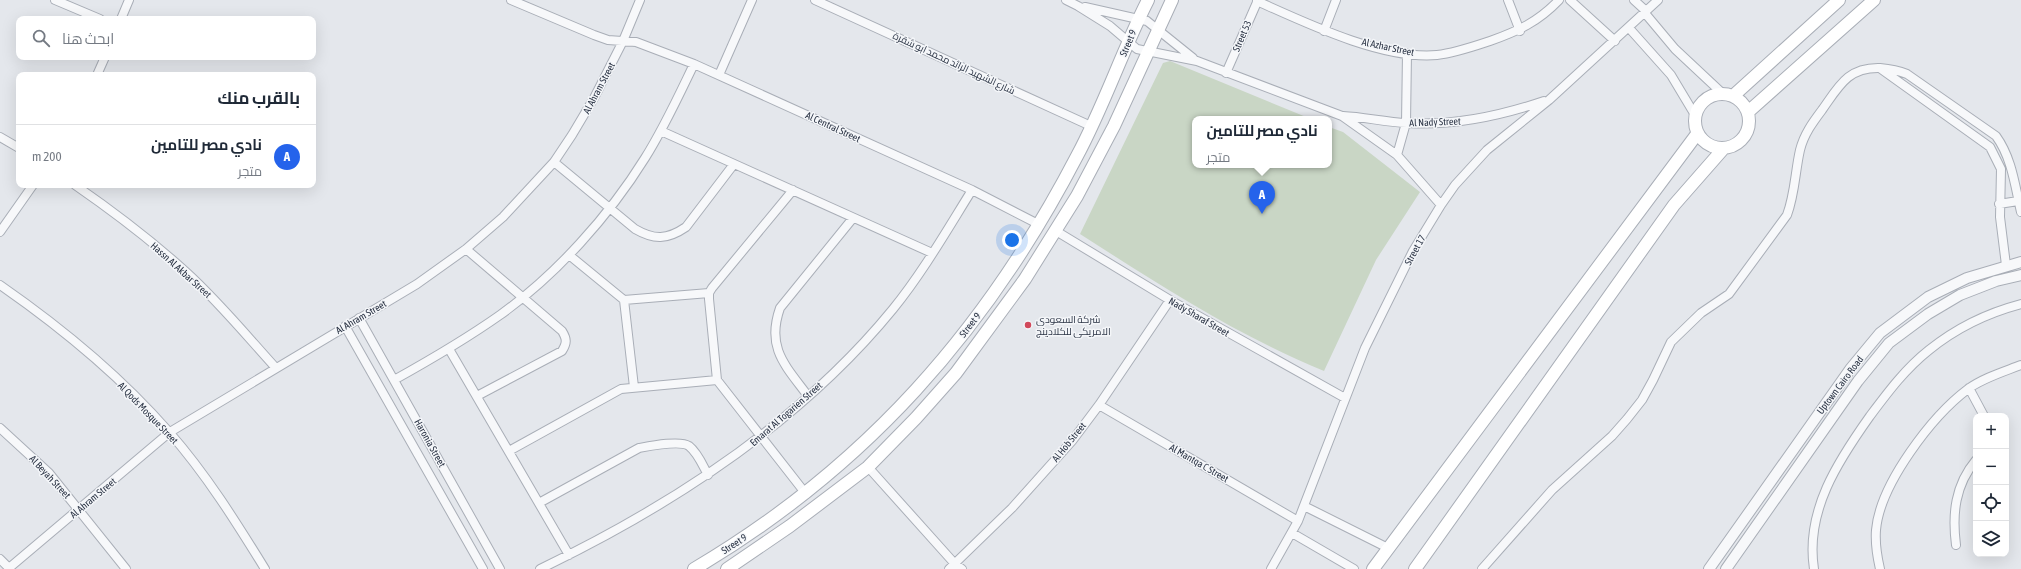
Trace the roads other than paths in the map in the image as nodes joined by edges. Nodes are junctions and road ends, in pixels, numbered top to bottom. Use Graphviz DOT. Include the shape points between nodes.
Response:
graph roads {
  1 [pos="55,0"];
  2 [pos="129,0"];
  3 [pos="511,0"];
  4 [pos="640,0"];
  5 [pos="752,0"];
  6 [pos="815,0"];
  7 [pos="1066,0"];
  8 [pos="1148,0"];
  9 [pos="1172,0"];
  10 [pos="1258,0"];
  11 [pos="1336,0"];
  12 [pos="1508,0"];
  13 [pos="1559,0"];
  14 [pos="1570,0"];
  15 [pos="1634,0"];
  16 [pos="1658,0"];
  17 [pos="1839,0"];
  18 [pos="1874,0"];
  19 [pos="1078,6"];
  20 [pos="1645,12"];
  21 [pos="93,16"];
  22 [pos="122,16"];
  23 [pos="1138,20"];
  24 [pos="1629,28"];
  25 [pos="1158,30"];
  26 [pos="1324,31"];
  27 [pos="1520,31"];
  28 [pos="1615,40"];
  29 [pos="623,41"];
  30 [pos="1128,42"];
  31 [pos="1148,52"];
  32 [pos="1407,53"];
  33 [pos="104,60"];
  34 [pos="1197,61"];
  35 [pos="694,64"];
  36 [pos="1880,68"];
  37 [pos="98,72"];
  38 [pos="1226,73"];
  39 [pos="719,75"];
  40 [pos="1728,94"];
  41 [pos="1939,97"];
  42 [pos="1549,100"];
  43 [pos="1934,106"];
  44 [pos="1100,110"];
  45 [pos="1748,112"];
  46 [pos="1695,115"];
  47 [pos="1342,116"];
  48 [pos="1406,123"];
  49 [pos="1092,126"];
  50 [pos="1114,126"];
  51 [pos="661,131"];
  52 [pos="1697,134"];
  53 [pos="0,137"];
  54 [pos="16,146"];
  55 [pos="1724,148"];
  56 [pos="1397,155"];
  57 [pos="554,162"];
  58 [pos="734,164"];
  59 [pos="31,188"];
  60 [pos="80,188"];
  61 [pos="792,190"];
  62 [pos="972,190"];
  63 [pos="2018,201"];
  64 [pos="1999,204"];
  65 [pos="1441,205"];
  66 [pos="610,207"];
  67 [pos="2021,212"];
  68 [pos="854,218"];
  69 [pos="1040,225"];
  70 [pos="0,232"];
  71 [pos="1056,232"];
  72 [pos="466,249"];
  73 [pos="932,254"];
  74 [pos="569,255"];
  75 [pos="2021,262"];
  76 [pos="2006,265"];
  77 [pos="2021,276"];
  78 [pos="0,285"];
  79 [pos="709,293"];
  80 [pos="523,297"];
  81 [pos="624,300"];
  82 [pos="1170,300"];
  83 [pos="2021,304"];
  84 [pos="359,318"];
  85 [pos="345,326"];
  86 [pos="449,349"];
  87 [pos="2021,365"];
  88 [pos="275,367"];
  89 [pos="1851,368"];
  90 [pos="394,380"];
  91 [pos="717,380"];
  92 [pos="634,387"];
  93 [pos="1969,388"];
  94 [pos="477,396"];
  95 [pos="808,396"];
  96 [pos="1345,398"];
  97 [pos="1099,405"];
  98 [pos="1982,413"];
  99 [pos="1829,425"];
  100 [pos="0,428"];
  101 [pos="170,432"];
  102 [pos="761,437"];
  103 [pos="509,451"];
  104 [pos="1792,451"];
  105 [pos="1973,464"];
  106 [pos="868,467"];
  107 [pos="708,475"];
  108 [pos="806,494"];
  109 [pos="539,503"];
  110 [pos="1304,506"];
  111 [pos="1771,506"];
  112 [pos="79,509"];
  113 [pos="1298,520"];
  114 [pos="1292,533"];
  115 [pos="1956,545"];
  116 [pos="1388,548"];
  117 [pos="569,555"];
  118 [pos="0,559"];
  119 [pos="955,567"];
  120 [pos="9,569"];
  121 [pos="126,569"];
  122 [pos="265,569"];
  123 [pos="483,569"];
  124 [pos="500,569"];
  125 [pos="540,569"];
  126 [pos="694,569"];
  127 [pos="727,569"];
  128 [pos="1271,569"];
  129 [pos="1354,569"];
  130 [pos="1374,569"];
  131 [pos="1415,569"];
  132 [pos="1482,569"];
  133 [pos="1709,569"];
  134 [pos="1726,569"];
  135 [pos="1814,569"];
  136 [pos="1879,569"];
  1 -- 21 [label="street"];
  2 -- 22 [label="street"];
  3 -- 29 [label="street, Al Central Street" via="594,35"];
  4 -- 29 [label="street, Al Ahram Street"];
  5 -- 39 [label="street"];
  6 -- 49 [label="street, شارع الشهيد الرائد محمد ابو شقرة"];
  7 -- 19 [label="street"];
  8 -- 23 [label="main road, Street 9"];
  9 -- 25 [label="main road, Street 9"];
  10 -- 26 [label="street, Al Azhar Street"];
  10 -- 38 [label="street, Street 53"];
  11 -- 26 [label="street"];
  12 -- 27 [label="street"];
  13 -- 27 [label="street, Al Azhar Street"];
  14 -- 28 [label="street"];
  15 -- 20 [label="street"];
  16 -- 20 [label="street, Street 17"];
  17 -- 40 [label="main road"];
  18 -- 45 [label="main road"];
  19 -- 23 [label="street, Al Nady Street"];
  19 -- 30 [label="street, Al Nady Street" via="1110,26"];
  20 -- 24 [label="street, Street 17"];
  20 -- 40 [label="street" via="1676,49"];
  23 -- 25 [label="street, Al Nady Street" via="1151,23"];
  23 -- 30 [label="main road, Street 9"];
  24 -- 28 [label="street, Street 17"];
  24 -- 46 [label="street" via="1671,76"];
  25 -- 31 [label="main road, Street 9"];
  25 -- 34 [label="street, Al Nady Street"];
  26 -- 32 [label="street, Al Azhar Street"];
  27 -- 32 [label="street, Al Azhar Street" via="1462,50 1435,55"];
  28 -- 42 [label="street, Street 17"];
  29 -- 35 [label="street, Al Central Street" via="650,46"];
  29 -- 57 [label="street, Al Ahram Street" via="594,98"];
  30 -- 31 [label="street, Al Nady Street" via="1137,49"];
  30 -- 44 [label="main road, Street 9"];
  31 -- 34 [label="street, Al Nady Street"];
  31 -- 50 [label="main road, Street 9"];
  32 -- 48 [label="street"];
  33 -- 37 [label="street"];
  34 -- 38 [label="street, Al Nady Street"];
  35 -- 39 [label="street, Al Central Street"];
  35 -- 51 [label="street"];
  36 -- 41 [label="street" via="1896,70"];
  36 -- 43 [label="street"];
  36 -- 132 [label="street" via="1864,69 1849,76 1809,129 1800,150 1793,200 1787,215 1728,294 1701,313 1671,342 1642,400 1627,419 1612,436 1552,490"];
  38 -- 47 [label="street, Al Nady Street"];
  39 -- 62 [label="street, Al Central Street"];
  40 -- 45 [label="main road" via="1742,102"];
  40 -- 46 [label="main road" via="1716,94 1705,99"];
  41 -- 43 [label="street"];
  41 -- 63 [label="street" via="1996,136 2010,161"];
  42 -- 48 [label="street, Al Nady Street" via="1509,113 1466,120"];
  42 -- 65 [label="street, Street 17" via="1487,150 1459,180"];
  43 -- 64 [label="street" via="1990,147 2001,169"];
  44 -- 49 [label="main road, Street 9"];
  44 -- 50 [label="main road" via="1110,115"];
  45 -- 55 [label="main road" via="1746,134 1739,142"];
  46 -- 52 [label="main road"];
  47 -- 48 [label="street, Al Nady Street"];
  47 -- 56 [label="street, Al Nady Street"];
  48 -- 56 [label="street"];
  49 -- 69 [label="main road, Street 9"];
  50 -- 71 [label="main road, Street 9"];
  51 -- 58 [label="street"];
  51 -- 66 [label="street"];
  52 -- 55 [label="main road" via="1708,145"];
  52 -- 116 [label="main road"];
  53 -- 54 [label="street"];
  55 -- 131 [label="main road" via="1674,205"];
  56 -- 65 [label="street, Al Nady Street"];
  57 -- 66 [label="street"];
  57 -- 72 [label="street, Al Ahram Street" via="503,217"];
  58 -- 61 [label="street"];
  58 -- 66 [label="street" via="686,227 676,234 648,236 635,229"];
  59 -- 70 [label="street"];
  60 -- 88 [label="street, Hassn Al Akbar Street" via="105,205 186,272"];
  61 -- 68 [label="street"];
  61 -- 79 [label="street"];
  62 -- 69 [label="street, Al Central Street"];
  62 -- 73 [label="street, Emarat Al Togarien Street"];
  63 -- 64 [label="street"];
  63 -- 67 [label="street"];
  64 -- 76 [label="street"];
  65 -- 96 [label="street, Street 17" via="1388,299"];
  66 -- 74 [label="street"];
  68 -- 73 [label="street"];
  68 -- 95 [label="street" via="780,308 776,320 775,346 780,358"];
  69 -- 108 [label="main road, Street 9" via="998,289 927,378 870,438"];
  71 -- 82 [label="street, Nady Sharaf Street"];
  71 -- 106 [label="main road, Street 9" via="1025,280 956,373"];
  72 -- 80 [label="street"];
  72 -- 84 [label="street, Al Ahram Street" via="416,284"];
  73 -- 95 [label="street, Emarat Al Togarien Street" via="878,326"];
  74 -- 80 [label="street"];
  74 -- 81 [label="street"];
  75 -- 76 [label="street, Uptown Cairo Road"];
  76 -- 89 [label="street, Uptown Cairo Road" via="1967,278 1928,297 1880,333"];
  77 -- 99 [label="street, Uptown Cairo Road" via="1996,281 1960,295 1928,314 1889,344 1858,380"];
  78 -- 101 [label="street, Al Qods Mosque Street" via="58,328"];
  79 -- 81 [label="street"];
  79 -- 91 [label="street"];
  80 -- 86 [label="street"];
  80 -- 94 [label="street" via="562,331 566,345 562,351"];
  81 -- 92 [label="street"];
  82 -- 96 [label="street, Nady Sharaf Street"];
  82 -- 97 [label="street, Al Hob Street"];
  83 -- 135 [label="street" via="1986,316 1945,338 1913,364 1885,396 1848,447 1829,480 1822,498 1814,535"];
  84 -- 85 [label="street, Al Ahram Street"];
  84 -- 90 [label="street, Haronia Street"];
  85 -- 88 [label="street, Al Ahram Street"];
  85 -- 123 [label="street, Haronia Street"];
  86 -- 90 [label="street"];
  86 -- 94 [label="street"];
  87 -- 93 [label="street"];
  88 -- 101 [label="street, Al Ahram Street"];
  89 -- 99 [label="street" via="1846,384 1826,418"];
  89 -- 104 [label="street, Uptown Cairo Road"];
  90 -- 124 [label="street, Haronia Street"];
  91 -- 92 [label="street"];
  91 -- 102 [label="street"];
  92 -- 103 [label="street" via="621,389"];
  93 -- 98 [label="street"];
  93 -- 136 [label="street" via="1927,430 1900,468 1888,491 1876,529"];
  94 -- 103 [label="street"];
  95 -- 102 [label="street, Emarat Al Togarien Street"];
  96 -- 110 [label="street, Street 17"];
  97 -- 113 [label="street, Al Mantqa C Street"];
  97 -- 119 [label="street, Al Hob Street" via="1043,475"];
  99 -- 111 [label="street, Uptown Cairo Road"];
  100 -- 112 [label="street, Al Beyah Street" via="49,473"];
  101 -- 112 [label="street, Al Ahram Street"];
  101 -- 122 [label="street, Al Qods Mosque Street" via="215,492"];
  102 -- 107 [label="street, Emarat Al Togarien Street"];
  102 -- 108 [label="street"];
  103 -- 109 [label="street"];
  104 -- 111 [label="street" via="1794,461"];
  104 -- 133 [label="street, Uptown Cairo Road"];
  105 -- 115 [label="street" via="1957,494 1953,524"];
  106 -- 119 [label="street"];
  106 -- 127 [label="main road, Street 9" via="790,526"];
  107 -- 109 [label="street" via="688,446 651,446 639,448"];
  107 -- 117 [label="street, Emarat Al Togarien Street"];
  108 -- 126 [label="main road, Street 9" via="738,542"];
  109 -- 117 [label="street"];
  110 -- 113 [label="street, Street 17"];
  110 -- 116 [label="street"];
  111 -- 134 [label="street, Uptown Cairo Road"];
  112 -- 120 [label="street, Al Ahram Street"];
  112 -- 121 [label="street, Al Beyah Street"];
  113 -- 114 [label="street, Street 17"];
  114 -- 128 [label="street, Street 17"];
  114 -- 129 [label="street"];
  116 -- 130 [label="main road"];
  117 -- 125 [label="street, Emarat Al Togarien Street"];
  118 -- 120 [label="street"];
}
